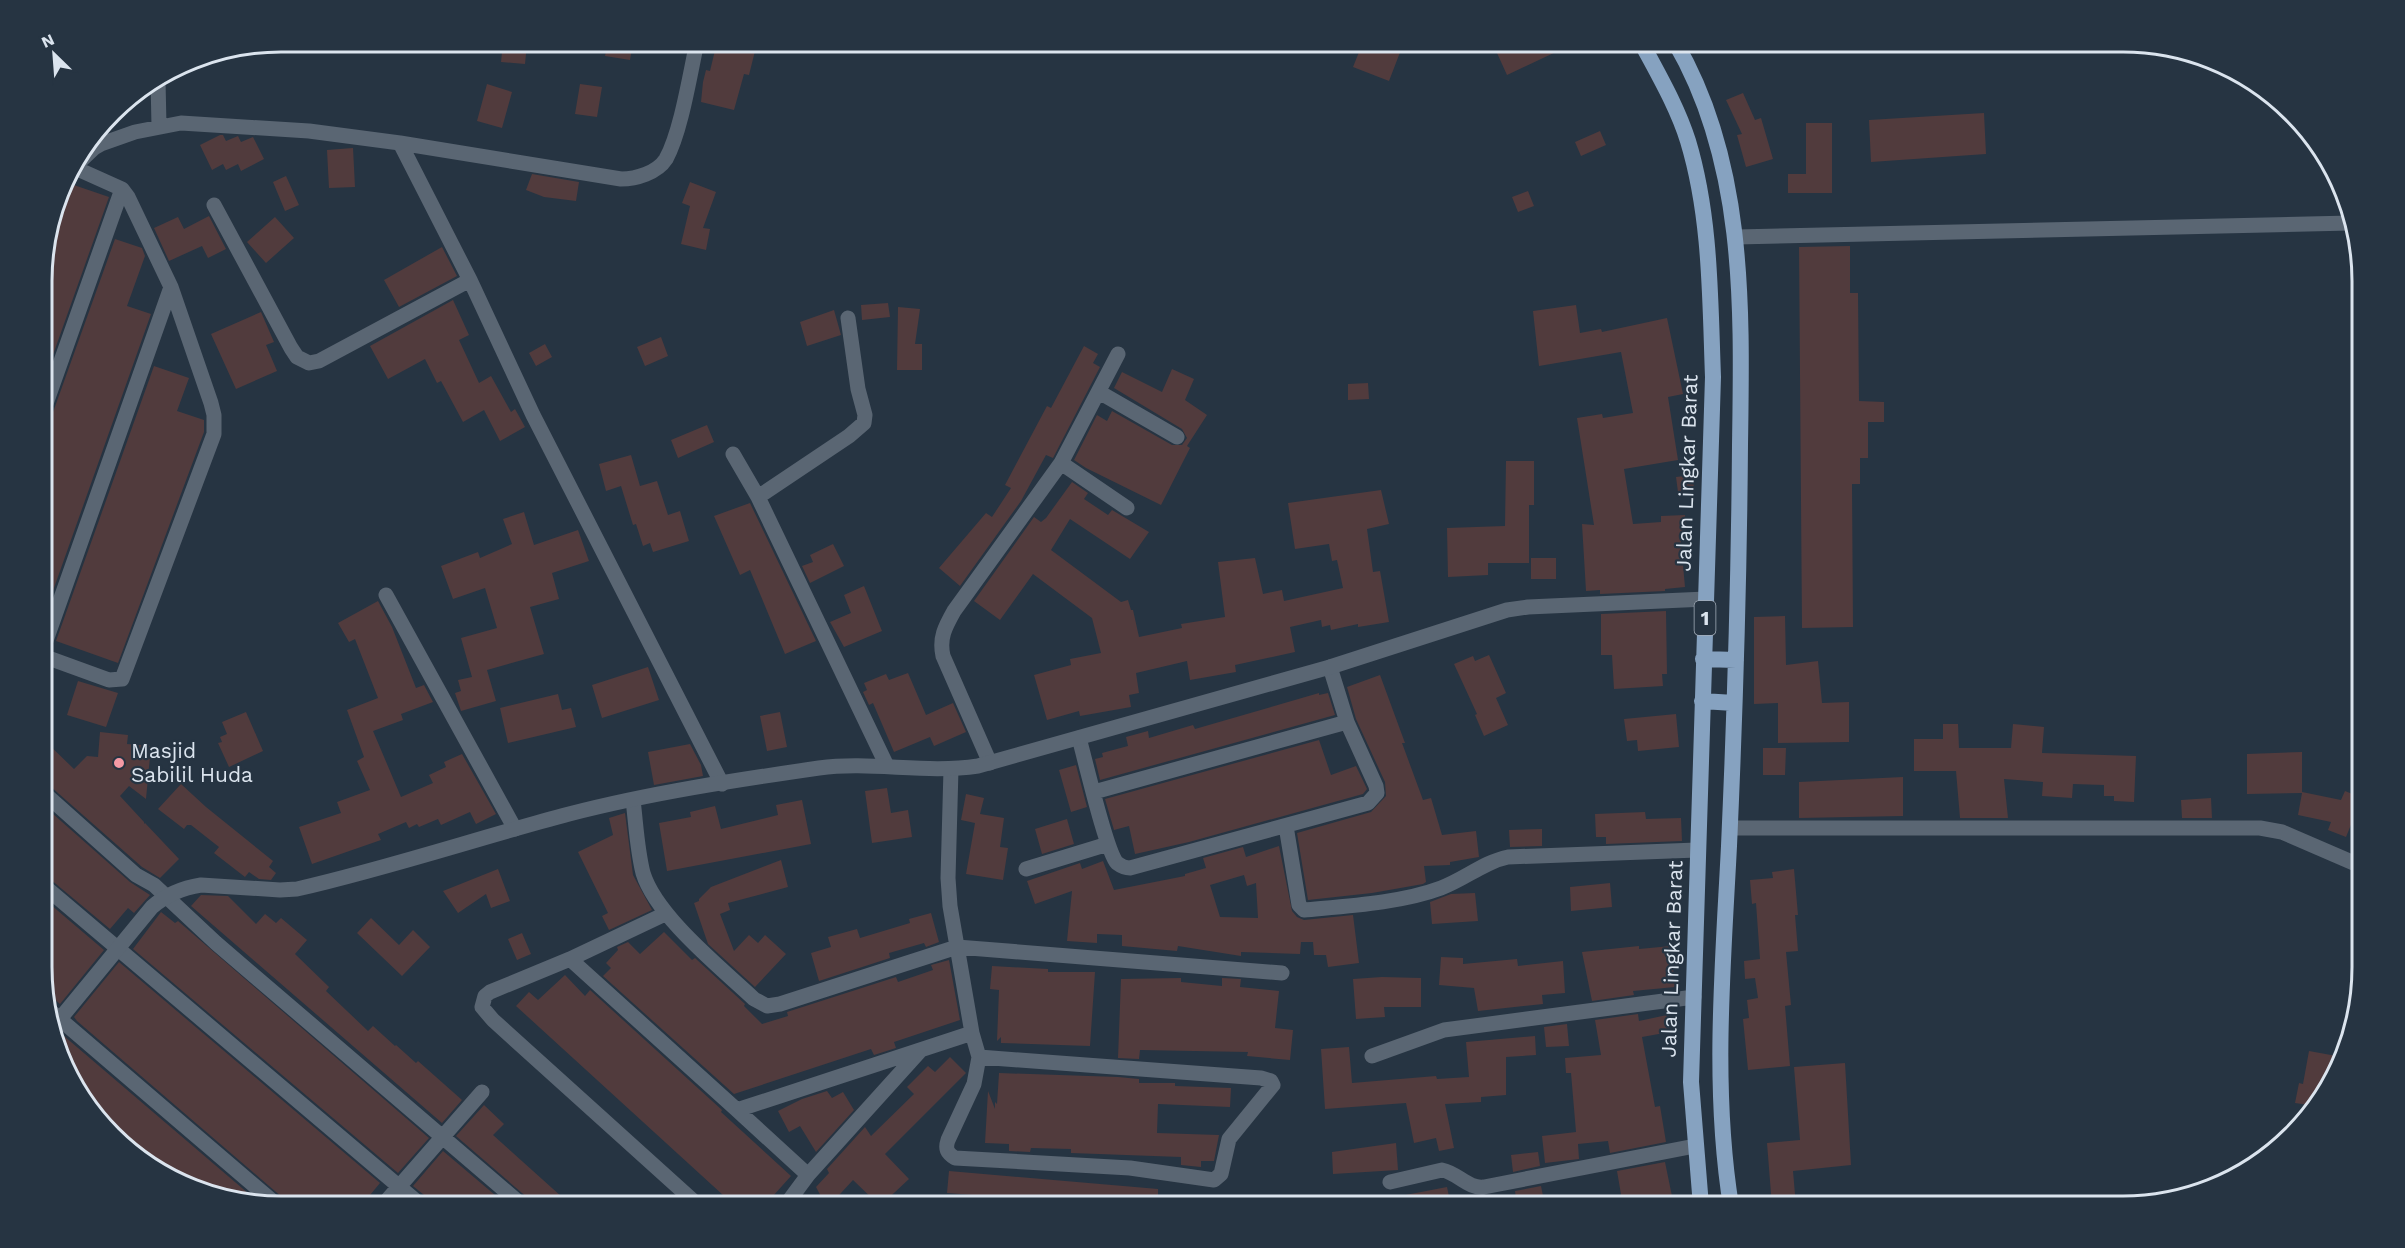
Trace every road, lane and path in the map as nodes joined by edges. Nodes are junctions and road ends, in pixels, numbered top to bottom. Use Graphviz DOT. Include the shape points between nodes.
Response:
graph roads {
  1 [pos="695,52"];
  2 [pos="1646,52"];
  3 [pos="1680,52"];
  4 [pos="158,88"];
  5 [pos="159,126"];
  6 [pos="400,143"];
  7 [pos="97,146"];
  8 [pos="81,170"];
  9 [pos="122,189"];
  10 [pos="214,204"];
  11 [pos="2345,223"];
  12 [pos="1736,237"];
  13 [pos="470,280"];
  14 [pos="171,287"];
  15 [pos="848,318"];
  16 [pos="1118,354"];
  17 [pos="52,387"];
  18 [pos="1098,392"];
  19 [pos="1177,437"];
  20 [pos="733,454"];
  21 [pos="1061,463"];
  22 [pos="758,497"];
  23 [pos="1127,508"];
  24 [pos="386,595"];
  25 [pos="1706,599"];
  26 [pos="52,624"];
  27 [pos="52,659"];
  28 [pos="1704,659"];
  29 [pos="1736,660"];
  30 [pos="1330,667"];
  31 [pos="1702,701"];
  32 [pos="1734,704"];
  33 [pos="1347,722"];
  34 [pos="1079,738"];
  35 [pos="990,763"];
  36 [pos="887,766"];
  37 [pos="951,769"];
  38 [pos="722,784"];
  39 [pos="1094,792"];
  40 [pos="52,800"];
  41 [pos="633,800"];
  42 [pos="1286,826"];
  43 [pos="1730,828"];
  44 [pos="515,829"];
  45 [pos="1108,844"];
  46 [pos="1698,850"];
  47 [pos="2352,862"];
  48 [pos="1026,869"];
  49 [pos="52,892"];
  50 [pos="166,897"];
  51 [pos="665,914"];
  52 [pos="957,947"];
  53 [pos="120,949"];
  54 [pos="570,959"];
  55 [pos="1282,973"];
  56 [pos="1694,997"];
  57 [pos="58,1014"];
  58 [pos="59,1022"];
  59 [pos="972,1033"];
  60 [pos="920,1051"];
  61 [pos="1371,1056"];
  62 [pos="980,1057"];
  63 [pos="482,1092"];
  64 [pos="737,1110"];
  65 [pos="442,1137"];
  66 [pos="1695,1146"];
  67 [pos="808,1175"];
  68 [pos="1390,1182"];
  69 [pos="399,1187"];
  70 [pos="266,1195"];
  71 [pos="391,1196"];
  72 [pos="410,1196"];
  73 [pos="511,1196"];
  74 [pos="688,1196"];
  75 [pos="792,1196"];
  76 [pos="1700,1196"];
  77 [pos="1730,1196"];
  1 -- 6 [label="street" via="665,160 633,179"];
  2 -- 25 [label="highway, Jalan Lingkar Barat / 1" via="1677,111 1688,142 1706,237 1713,377"];
  3 -- 12 [label="highway, 1" via="1711,122"];
  4 -- 5 [label="street"];
  5 -- 6 [label="street" via="181,123 309,131"];
  5 -- 7 [label="street"];
  6 -- 13 [label="street"];
  8 -- 9 [label="street"];
  9 -- 14 [label="street"];
  9 -- 17 [label="street"];
  10 -- 13 [label="street" via="291,348 297,357 309,363"];
  11 -- 12 [label="street"];
  12 -- 29 [label="highway, 1" via="1742,341"];
  13 -- 38 [label="street" via="533,415"];
  14 -- 26 [label="street"];
  14 -- 27 [label="street" via="211,403 214,434 122,679 109,680"];
  15 -- 22 [label="street" via="864,423"];
  16 -- 18 [label="street"];
  18 -- 19 [label="street"];
  18 -- 21 [label="street"];
  20 -- 22 [label="street"];
  21 -- 23 [label="street"];
  21 -- 35 [label="street" via="954,611 942,634 943,656"];
  22 -- 36 [label="street"];
  24 -- 44 [label="street"];
  25 -- 28 [label="highway, Jalan Lingkar Barat / 1"];
  25 -- 30 [label="street" via="1517,608"];
  28 -- 29 [label="highway"];
  28 -- 31 [label="highway, Jalan Lingkar Barat / 1"];
  29 -- 32 [label="highway, 1"];
  30 -- 33 [label="street"];
  30 -- 34 [label="street"];
  31 -- 32 [label="highway"];
  31 -- 46 [label="highway, Jalan Lingkar Barat / 1"];
  32 -- 43 [label="highway, 1"];
  33 -- 39 [label="street"];
  33 -- 42 [label="street" via="1376,786 1374,799"];
  34 -- 35 [label="street"];
  34 -- 39 [label="street"];
  35 -- 37 [label="street"];
  36 -- 37 [label="street"];
  36 -- 38 [label="street" via="828,767"];
  37 -- 52 [label="street" via="948,878"];
  38 -- 41 [label="street"];
  39 -- 45 [label="street"];
  40 -- 50 [label="street"];
  41 -- 44 [label="street"];
  41 -- 51 [label="street" via="644,873"];
  42 -- 45 [label="street" via="1130,868 1117,863"];
  42 -- 46 [label="street" via="1299,905 1304,910 1369,904 1435,890 1508,857"];
  43 -- 47 [label="street" via="2260,828 2282,832"];
  43 -- 77 [label="highway, 1" via="1722,992 1723,1131"];
  44 -- 50 [label="street" via="297,889 201,885"];
  45 -- 48 [label="street"];
  46 -- 56 [label="highway, Jalan Lingkar Barat / 1"];
  49 -- 53 [label="street"];
  50 -- 53 [label="street" via="153,907"];
  50 -- 65 [label="street"];
  51 -- 52 [label="street" via="754,999 771,1006"];
  51 -- 54 [label="street"];
  52 -- 55 [label="street"];
  52 -- 59 [label="street"];
  53 -- 57 [label="street"];
  53 -- 69 [label="street"];
  54 -- 64 [label="street"];
  54 -- 74 [label="street" via="490,992 482,1007"];
  56 -- 61 [label="street" via="1444,1030"];
  56 -- 66 [label="highway, Jalan Lingkar Barat / 1" via="1691,1082"];
  58 -- 70 [label="street"];
  59 -- 60 [label="street"];
  59 -- 62 [label="street"];
  60 -- 64 [label="street"];
  60 -- 67 [label="street"];
  62 -- 62 [label="street" via="974,1084 946,1146 955,1158 1130,1168 1214,1180 1221,1174 1229,1139 1273,1085 1261,1078"];
  63 -- 65 [label="street"];
  64 -- 67 [label="street"];
  65 -- 69 [label="street"];
  65 -- 73 [label="street"];
  66 -- 68 [label="street" via="1484,1187 1474,1187 1446,1171"];
  66 -- 76 [label="highway, Jalan Lingkar Barat / 1"];
  67 -- 75 [label="street"];
  69 -- 71 [label="street"];
  69 -- 72 [label="street"];
}
